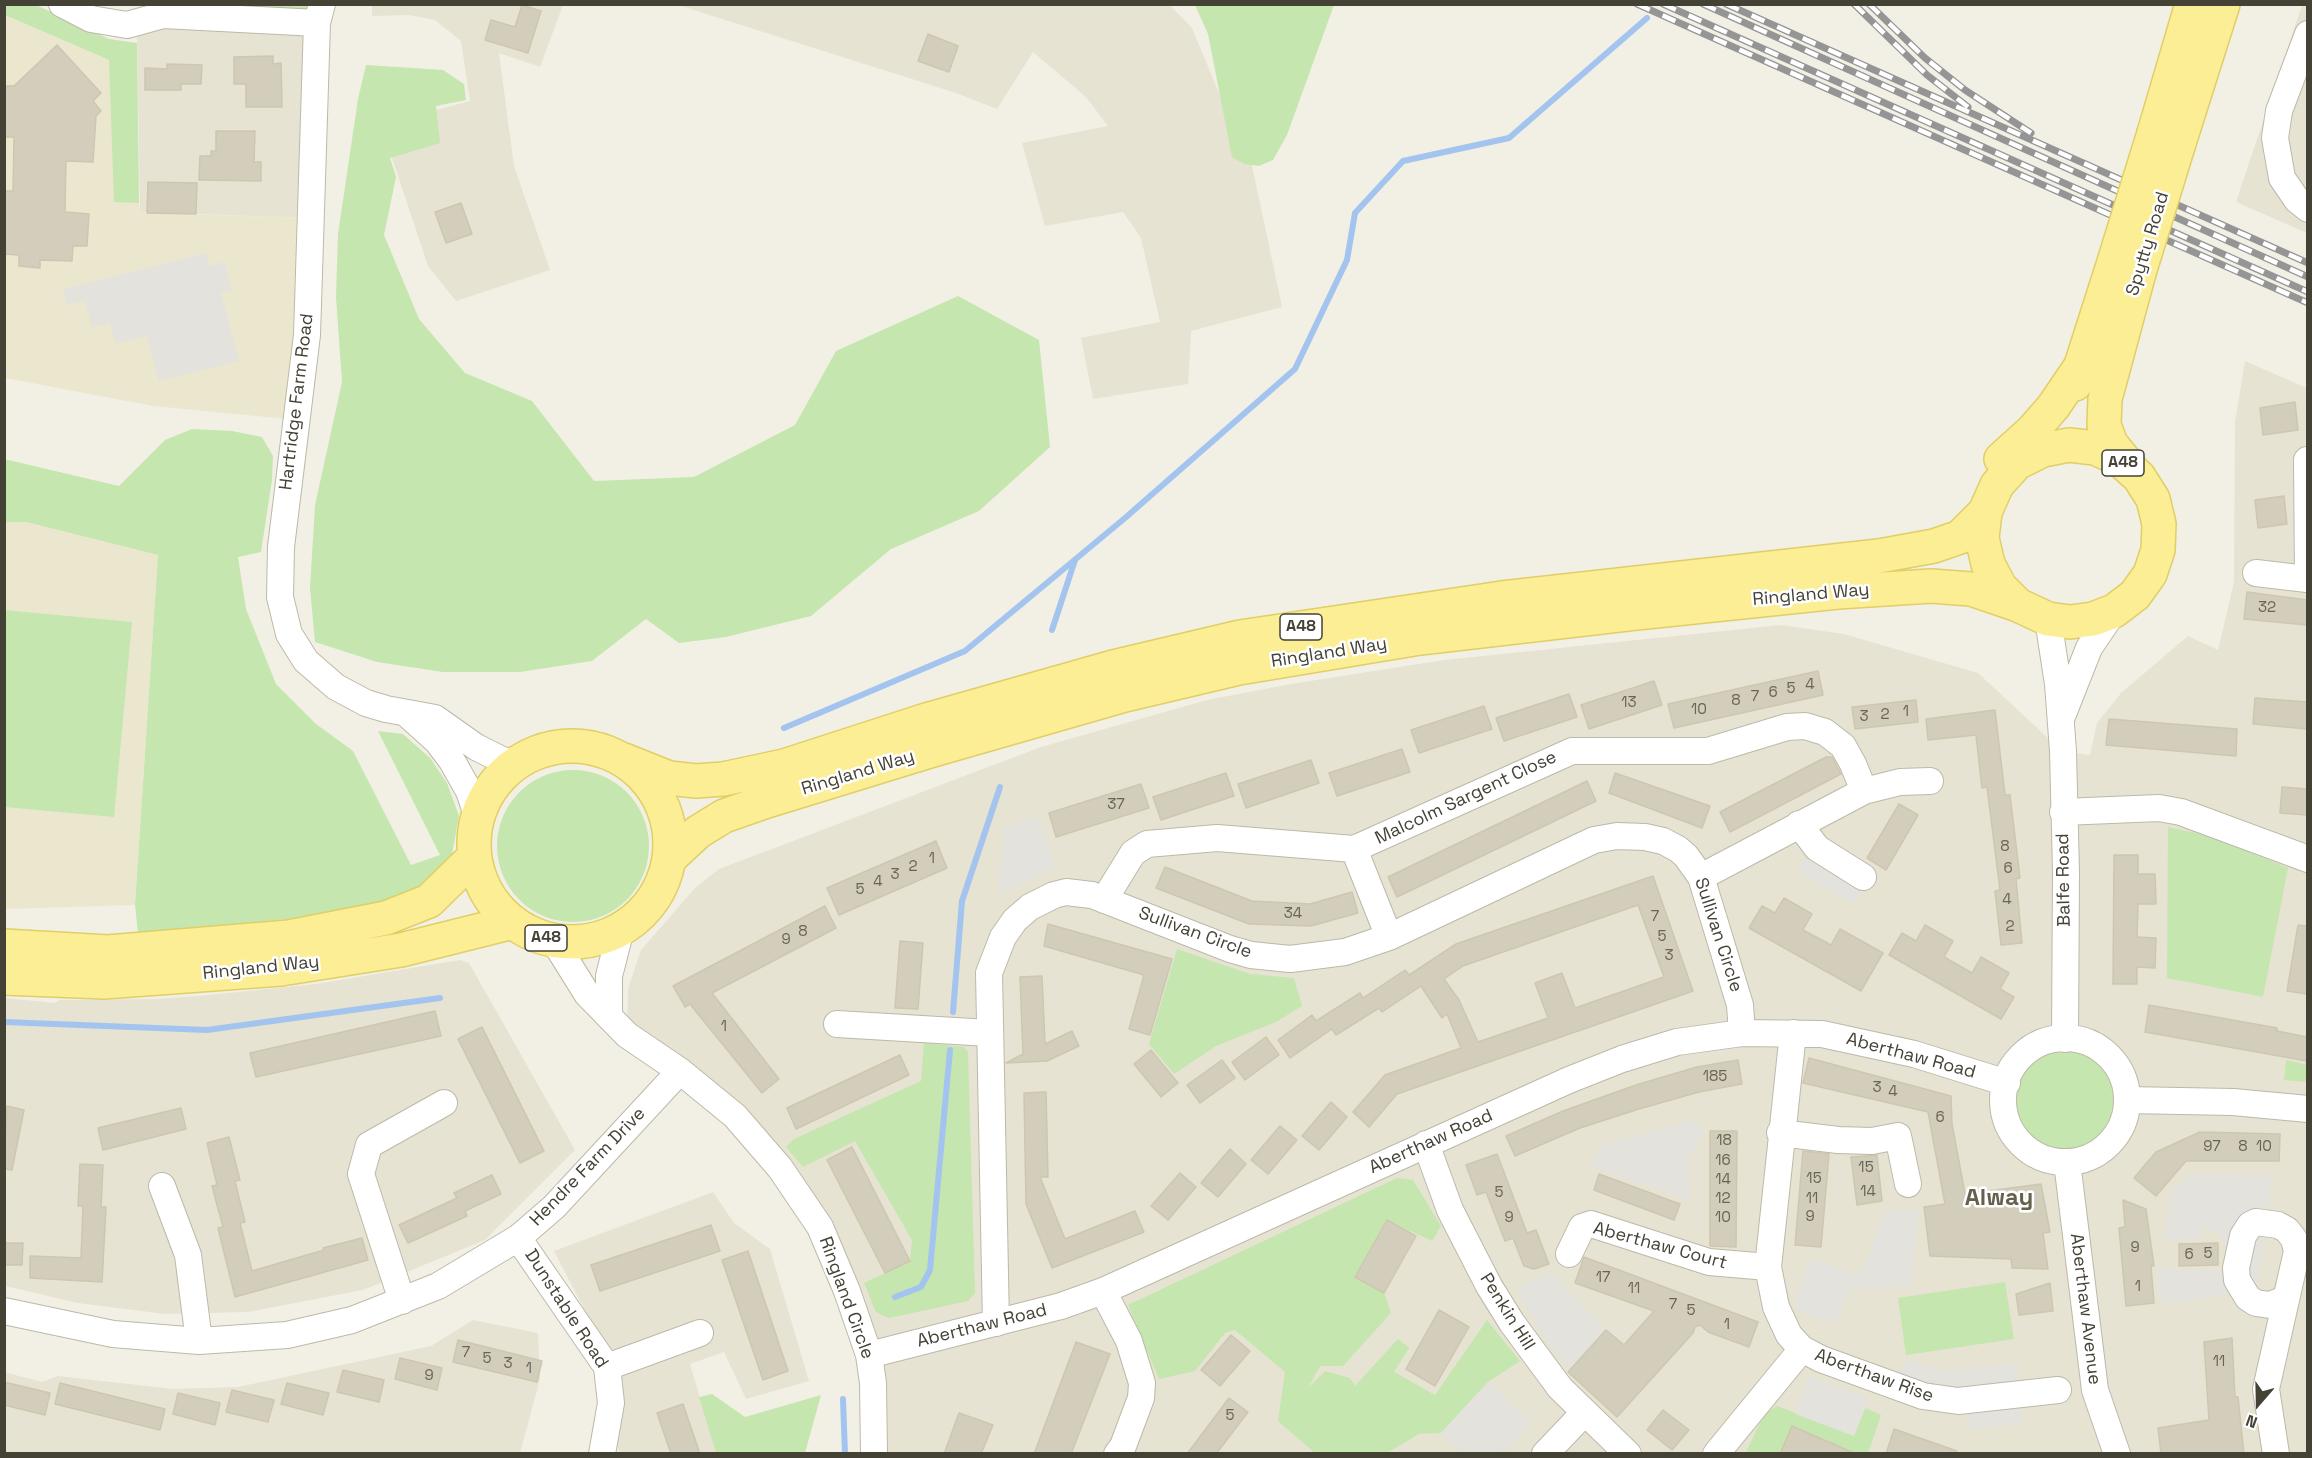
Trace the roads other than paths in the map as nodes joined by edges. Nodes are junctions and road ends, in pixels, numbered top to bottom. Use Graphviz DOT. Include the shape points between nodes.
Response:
graph roads {
  1 [pos="62,4"];
  2 [pos="2192,4"];
  3 [pos="2223,4"];
  4 [pos="320,14"];
  5 [pos="2307,34"];
  6 [pos="2166,138"];
  7 [pos="2307,208"];
  8 [pos="2126,267"];
  9 [pos="2083,363"];
  10 [pos="2043,450"];
  11 [pos="2307,460"];
  12 [pos="2139,477"];
  13 [pos="1985,512"];
  14 [pos="1776,568"];
  15 [pos="2256,573"];
  16 [pos="2307,579"];
  17 [pos="2019,605"];
  18 [pos="2114,611"];
  19 [pos="2048,619"];
  20 [pos="406,713"];
  21 [pos="2061,720"];
  22 [pos="624,760"];
  23 [pos="515,763"];
  24 [pos="1930,781"];
  25 [pos="1864,791"];
  26 [pos="2062,812"];
  27 [pos="477,815"];
  28 [pos="1799,824"];
  29 [pos="1354,849"];
  30 [pos="474,856"];
  31 [pos="670,858"];
  32 [pos="2307,859"];
  33 [pos="1863,877"];
  34 [pos="1701,878"];
  35 [pos="1104,900"];
  36 [pos="513,922"];
  37 [pos="621,929"];
  38 [pos="1389,938"];
  39 [pos="554,941"];
  40 [pos="4,946"];
  41 [pos="4,978"];
  42 [pos="609,1016"];
  43 [pos="837,1024"];
  44 [pos="988,1033"];
  45 [pos="1742,1033"];
  46 [pos="1793,1033"];
  47 [pos="2065,1039"];
  48 [pos="680,1071"];
  49 [pos="2007,1083"];
  50 [pos="2127,1100"];
  51 [pos="444,1103"];
  52 [pos="2307,1109"];
  53 [pos="1780,1133"];
  54 [pos="1426,1144"];
  55 [pos="2067,1162"];
  56 [pos="1908,1184"];
  57 [pos="162,1186"];
  58 [pos="518,1238"];
  59 [pos="1569,1254"];
  60 [pos="1768,1267"];
  61 [pos="1103,1292"];
  62 [pos="2285,1299"];
  63 [pos="402,1301"];
  64 [pos="4,1311"];
  65 [pos="996,1323"];
  66 [pos="700,1333"];
  67 [pos="199,1341"];
  68 [pos="1802,1349"];
  69 [pos="869,1355"];
  70 [pos="608,1367"];
  71 [pos="2058,1390"];
  72 [pos="1584,1413"];
  73 [pos="602,1454"];
  74 [pos="874,1454"];
  75 [pos="1117,1454"];
  76 [pos="1545,1454"];
  77 [pos="1628,1454"];
  78 [pos="1716,1454"];
  79 [pos="2117,1454"];
  80 [pos="2276,1454"];
  1 -- 4 [label="street, Hartridge Farm Road" via="91,19 127,25 163,15"];
  2 -- 6 [label="main road, Spytty Road / A48"];
  3 -- 6 [label="main road, Spytty Road / A48"];
  4 -- 20 [label="street, Hartridge Farm Road" via="307,335 281,547 280,597 289,634 306,661 336,687 366,703"];
  5 -- 7 [label="street" via="2279,111 2276,138 2282,178"];
  6 -- 8 [label="main road, Spytty Road / A48, bridge"];
  8 -- 9 [label="main road, Spytty Road / A48"];
  8 -- 12 [label="main road, Spytty Road / A48" via="2104,425 2111,444"];
  9 -- 10 [label="main road, Spytty Road / A48"];
  9 -- 14 [label="main road, Ringland Way / A48" via="2053,407 1991,469 1969,502 1944,526 1917,533 1809,544"];
  10 -- 12 [label="main road, Balfe Road / A48" via="2069,445 2095,448 2119,459"];
  10 -- 13 [label="main road, Balfe Road / A48" via="2010,471 1997,485"];
  11 -- 16 [label="street"];
  12 -- 18 [label="main road, Balfe Road / A48" via="2155,507 2158,550 2150,574 2135,595"];
  13 -- 14 [label="main road, Ringland Way / A48" via="1960,537 1935,546"];
  13 -- 17 [label="main road, Balfe Road / A48" via="1982,538 1988,564 2000,587"];
  14 -- 22 [label="main road, Ringland Way / A48" via="1502,598 1240,637 1113,667 926,720 784,766 723,779 669,778"];
  15 -- 16 [label="street"];
  17 -- 19 [label="main road, Balfe Road / A48"];
  17 -- 31 [label="main road, Ringland Way / A48" via="1971,589 1931,586 1838,592 1420,638 1239,668 1114,699 767,801 724,816 698,832"];
  18 -- 19 [label="main road, Balfe Road / A48" via="2070,622"];
  18 -- 21 [label="street, Balfe Road" via="2089,648"];
  19 -- 21 [label="street, Balfe Road"];
  20 -- 23 [label="street, Hartridge Farm Road" via="435,718 476,747"];
  20 -- 27 [label="street, Hartridge Farm Road" via="437,741 452,761"];
  21 -- 26 [label="street, Balfe Road"];
  22 -- 23 [label="main road, Ringland Way / A48" via="598,748 569,745 541,750"];
  22 -- 31 [label="main road, Ringland Way / A48" via="646,778 662,802 670,830"];
  23 -- 27 [label="main road, Ringland Way / A48" via="491,786"];
  24 -- 25 [label="street" via="1900,782"];
  25 -- 28 [label="street"];
  25 -- 29 [label="street, Malcolm Sargent Close" via="1843,746 1825,732 1805,726 1787,727 1708,751 1572,751"];
  26 -- 32 [label="street" via="2159,808 2181,812"];
  26 -- 47 [label="street, Balfe Road" via="2066,872"];
  27 -- 30 [label="main road, Ringland Way / A48"];
  28 -- 33 [label="street" via="1817,848"];
  28 -- 34 [label="street"];
  29 -- 35 [label="street, Malcolm Sargent Close" via="1217,838 1147,844 1133,854"];
  29 -- 38 [label="street, Malcolm Sargent Close"];
  30 -- 36 [label="main road, Ringland Way / A48" via="489,897"];
  30 -- 40 [label="main road, Ringland Way" via="429,901 386,918 288,937 108,952"];
  31 -- 37 [label="main road, Ringland Way / A48" via="661,886 645,911"];
  34 -- 38 [label="street, Sullivan Circle" via="1686,856 1663,842 1631,835 1606,837"];
  34 -- 45 [label="street, Sullivan Circle" via="1740,1005"];
  35 -- 38 [label="street, Sullivan Circle" via="1230,949 1271,958 1345,952"];
  35 -- 44 [label="street, Sullivan Circle" via="1080,892 1054,895 1015,920 1003,937 989,973"];
  36 -- 39 [label="main road, Ringland Way / A48"];
  36 -- 41 [label="main road, Ringland Way / A48" via="401,950 281,969 104,982"];
  37 -- 39 [label="main road, Ringland Way / A48" via="589,940"];
  37 -- 42 [label="street" via="609,976"];
  39 -- 42 [label="street, Ringland Circle" via="587,994"];
  42 -- 48 [label="street, Ringland Circle" via="627,1035"];
  43 -- 44 [label="street"];
  44 -- 65 [label="street, Sullivan Circle"];
  45 -- 46 [label="street, Aberthaw Road"];
  45 -- 54 [label="street, Aberthaw Road" via="1677,1042 1622,1059"];
  46 -- 49 [label="street, Aberthaw Road" via="1860,1041"];
  46 -- 53 [label="street, Aberthaw Rise"];
  47 -- 49 [label="street" via="2028,1051 2017,1061"];
  47 -- 50 [label="street" via="2086,1042 2113,1061 2122,1075"];
  48 -- 58 [label="street, Hendre Farm Drive" via="554,1207"];
  48 -- 69 [label="street, Ringland Circle" via="735,1116 780,1168 820,1227 848,1291"];
  49 -- 55 [label="street" via="2004,1108 2018,1140 2041,1157"];
  50 -- 52 [label="street" via="2233,1102"];
  50 -- 55 [label="street" via="2122,1126 2113,1140 2092,1156"];
  51 -- 63 [label="street" via="369,1145 361,1174"];
  53 -- 56 [label="street" via="1872,1141 1898,1136"];
  53 -- 60 [label="street, Aberthaw Rise"];
  54 -- 61 [label="street, Aberthaw Road"];
  54 -- 72 [label="street, Penkin Hill" via="1450,1210 1489,1286 1538,1360"];
  55 -- 79 [label="street, Aberthaw Avenue" via="2095,1390"];
  57 -- 67 [label="street" via="188,1255"];
  58 -- 63 [label="street, Hendre Farm Drive" via="438,1286"];
  58 -- 70 [label="street, Dunstable Road"];
  59 -- 60 [label="street, Aberthaw Court" via="1582,1227 1591,1224 1709,1262"];
  60 -- 68 [label="street, Aberthaw Rise" via="1781,1321"];
  61 -- 65 [label="street, Aberthaw Road"];
  61 -- 75 [label="street" via="1129,1341 1142,1383 1141,1398"];
  62 -- 80 [label="street" via="2266,1389"];
  63 -- 67 [label="street, Hendre Farm Drive" via="352,1320 287,1335"];
  64 -- 67 [label="street, Hendre Farm Drive" via="113,1334"];
  65 -- 69 [label="street, Aberthaw Road"];
  66 -- 70 [label="street"];
  68 -- 71 [label="street, Aberthaw Rise" via="1942,1400"];
  68 -- 78 [label="street"];
  69 -- 74 [label="street, Ringland Circle"];
  70 -- 73 [label="street, Dunstable Road" via="611,1403"];
  72 -- 76 [label="street"];
  72 -- 77 [label="street, Penkin Hill"];
}
